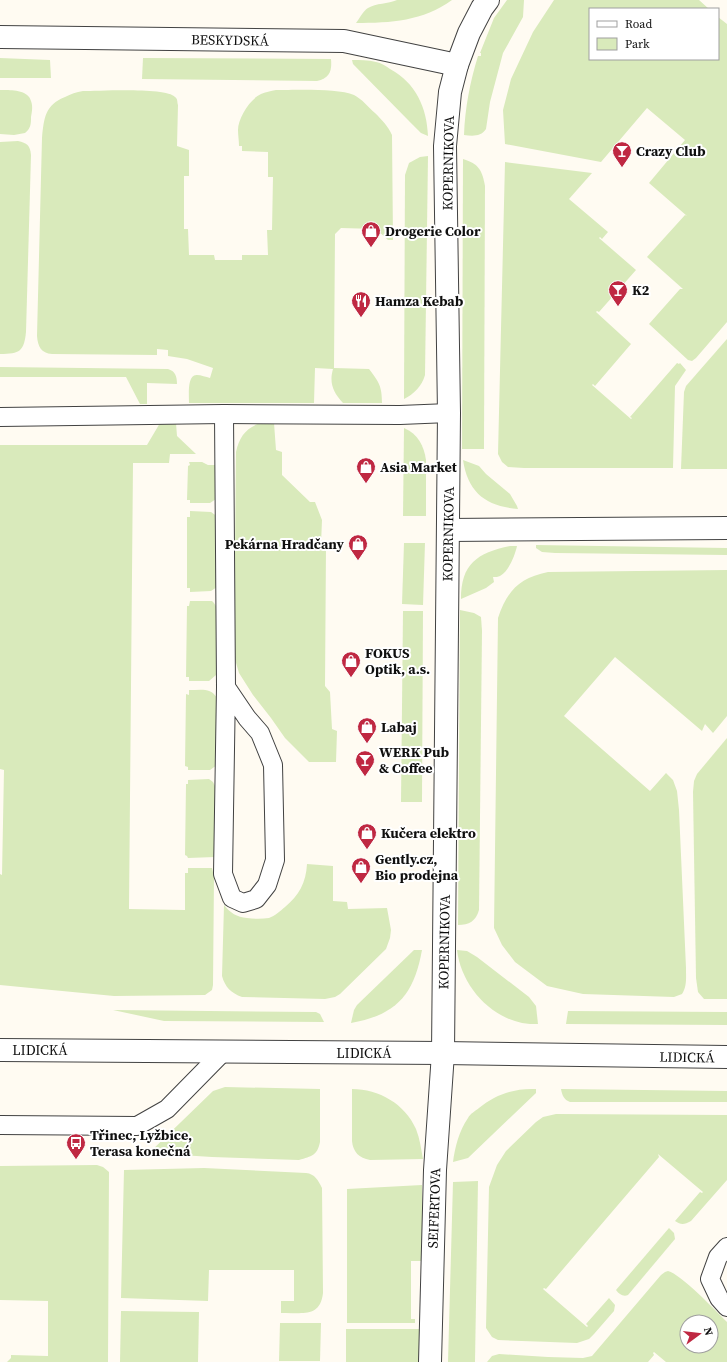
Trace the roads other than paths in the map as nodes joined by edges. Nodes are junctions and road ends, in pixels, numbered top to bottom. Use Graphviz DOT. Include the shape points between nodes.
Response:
graph roads {
  1 [pos="488,0"];
  2 [pos="0,37"];
  3 [pos="457,65"];
  4 [pos="449,413"];
  5 [pos="224,414"];
  6 [pos="0,417"];
  7 [pos="727,528"];
  8 [pos="448,530"];
  9 [pos="226,687"];
  10 [pos="0,1050"];
  11 [pos="223,1052"];
  12 [pos="443,1053"];
  13 [pos="727,1057"];
  14 [pos="0,1125"];
  15 [pos="727,1247"];
  16 [pos="727,1307"];
  17 [pos="430,1362"];
  1 -- 3 [label="street, KOPERNIKOVA" via="469,33"];
  2 -- 3 [label="street, BESKYDSKÁ" via="344,41"];
  3 -- 4 [label="street, KOPERNIKOVA" via="450,92 445,146"];
  4 -- 5 [label="lane"];
  4 -- 8 [label="street, KOPERNIKOVA"];
  5 -- 6 [label="lane"];
  5 -- 9 [label="lane"];
  7 -- 8 [label="street"];
  8 -- 12 [label="street, KOPERNIKOVA"];
  9 -- 9 [label="lane" via="223,874 232,898 243,903 256,899 266,885 275,860 273,765 260,733"];
  10 -- 11 [label="street, LIDICKÁ"];
  11 -- 12 [label="street, LIDICKÁ"];
  11 -- 14 [label="lane" via="167,1110 137,1126"];
  12 -- 13 [label="street, LIDICKÁ"];
  12 -- 17 [label="street, SEIFERTOVA" via="435,1170"];
  15 -- 16 [label="lane" via="718,1257 710,1279 718,1298"];
}
